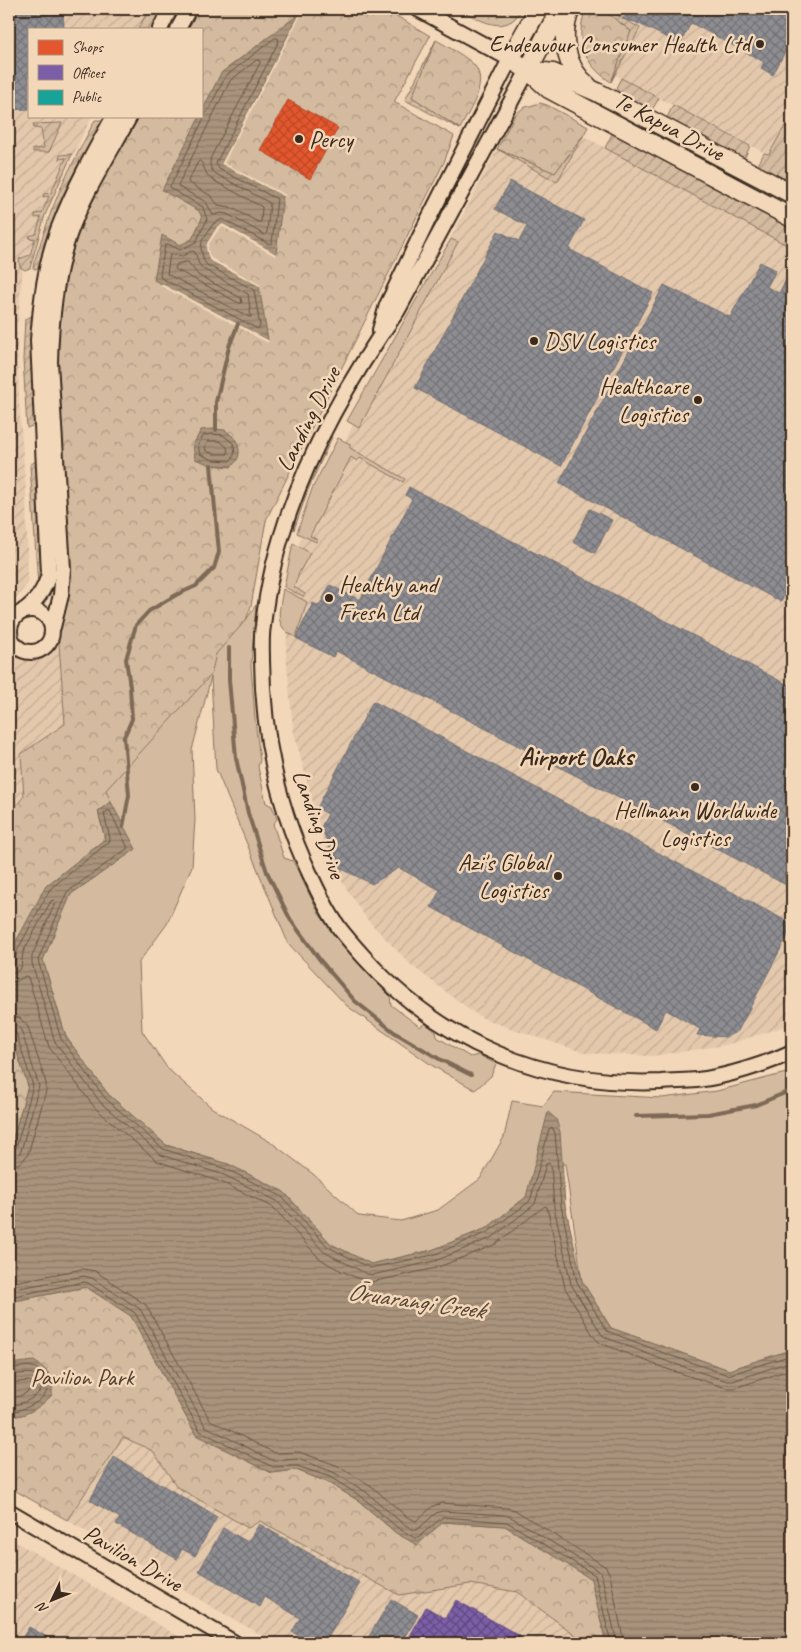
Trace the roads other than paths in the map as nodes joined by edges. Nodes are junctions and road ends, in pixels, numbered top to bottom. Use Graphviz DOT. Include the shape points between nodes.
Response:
graph roads {
  1 [pos="170,9"];
  2 [pos="190,9"];
  3 [pos="418,9"];
  4 [pos="538,9"];
  5 [pos="560,9"];
  6 [pos="571,9"];
  7 [pos="160,28"];
  8 [pos="179,28"];
  9 [pos="510,59"];
  10 [pos="528,70"];
  11 [pos="596,92"];
  12 [pos="113,118"];
  13 [pos="129,118"];
  14 [pos="792,194"];
  15 [pos="792,218"];
  16 [pos="378,338"];
  17 [pos="23,611"];
  18 [pos="52,627"];
  19 [pos="792,1052"];
  20 [pos="9,1511"];
  21 [pos="235,1643"];
  1 -- 7 [label="street"];
  2 -- 8 [label="street"];
  3 -- 9 [label="street, Te Kapua Drive"];
  4 -- 9 [label="street, Landing Drive"];
  5 -- 10 [label="street, Landing Drive"];
  6 -- 11 [label="street" via="564,38 566,48 578,76"];
  9 -- 10 [label="street, Te Kapua Drive"];
  9 -- 16 [label="street, Landing Drive" via="387,305"];
  10 -- 11 [label="street, Te Kapua Drive" via="554,73"];
  10 -- 15 [label="street, Te Kapua Drive" via="548,89"];
  10 -- 16 [label="street, Landing Drive" via="398,310"];
  11 -- 14 [label="street, Te Kapua Drive"];
  12 -- 17 [label="street" via="77,184 58,229 40,305 38,340 49,574 38,597"];
  13 -- 18 [label="street" via="78,214 63,256 54,298 50,362 63,578"];
  16 -- 19 [label="street, Landing Drive" via="346,390 288,513 273,562 262,628 263,690 270,756 295,843 322,902 340,930 385,980 413,1004 454,1032 521,1063 559,1074 637,1083 698,1080"];
  17 -- 18 [label="street" via="42,612"];
  17 -- 18 [label="street" via="10,627 12,640 21,650 34,652 45,647 52,636"];
  20 -- 21 [label="street, Pavilion Drive"];
}
